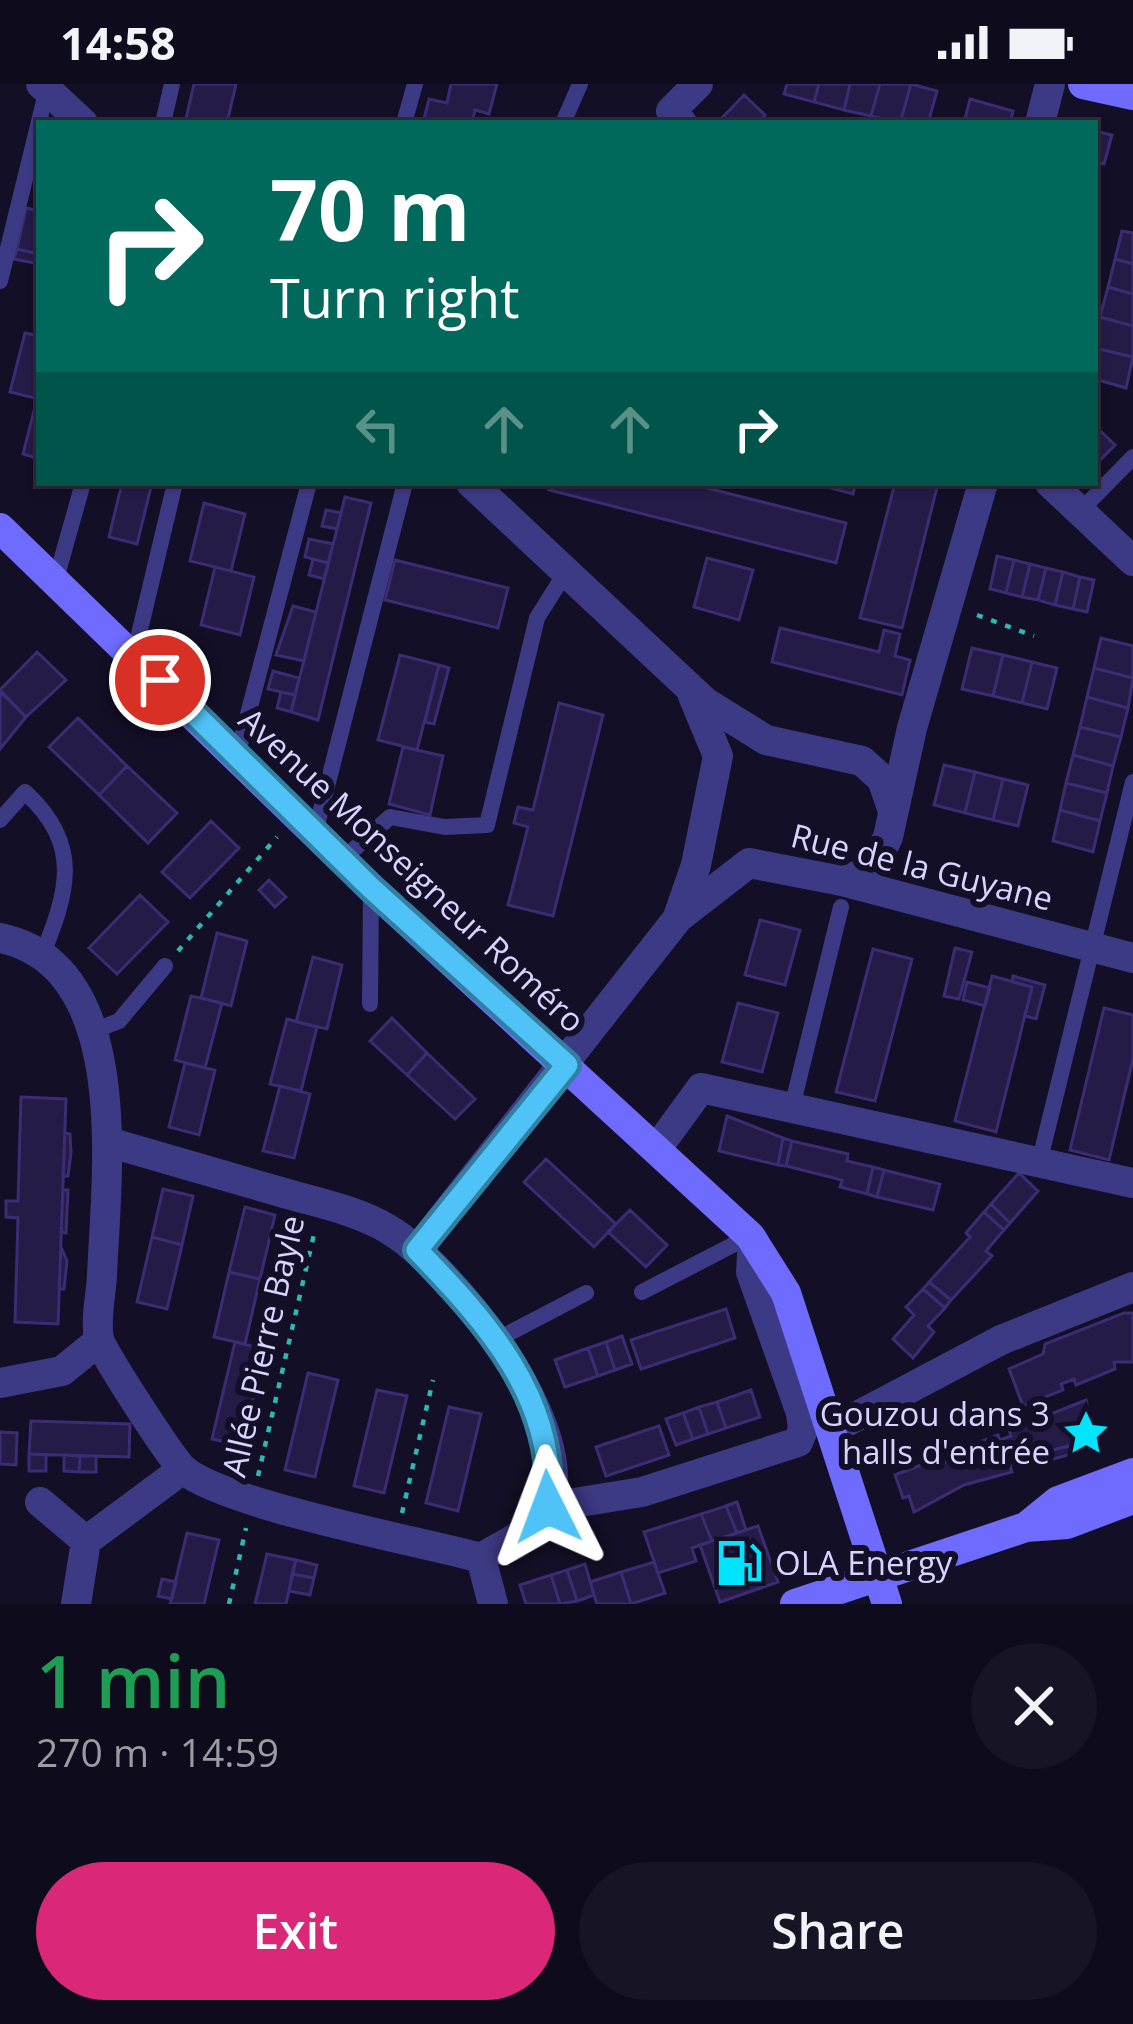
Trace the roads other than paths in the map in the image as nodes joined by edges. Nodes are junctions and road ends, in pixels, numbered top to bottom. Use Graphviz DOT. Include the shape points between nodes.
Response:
graph roads {
  1 [pos="172,84"];
  2 [pos="415,84"];
  3 [pos="580,84"];
  4 [pos="698,84"];
  5 [pos="1050,84"];
  6 [pos="1083,84"];
  7 [pos="44,87"];
  8 [pos="1133,95"];
  9 [pos="672,110"];
  10 [pos="37,120"];
  11 [pos="80,120"];
  12 [pos="164,120"];
  13 [pos="405,120"];
  14 [pos="564,120"];
  15 [pos="1041,120"];
  16 [pos="36,122"];
  17 [pos="0,281"];
  18 [pos="1133,457"];
  19 [pos="82,486"];
  20 [pos="174,486"];
  21 [pos="307,486"];
  22 [pos="404,486"];
  23 [pos="474,486"];
  24 [pos="982,486"];
  25 [pos="1053,486"];
  26 [pos="1080,512"];
  27 [pos="0,528"];
  28 [pos="1133,561"];
  29 [pos="565,575"];
  30 [pos="56,579"];
  31 [pos="134,655"];
  32 [pos="688,686"];
  33 [pos="912,728"];
  34 [pos="766,740"];
  35 [pos="237,756"];
  36 [pos="718,756"];
  37 [pos="862,760"];
  38 [pos="1133,782"];
  39 [pos="893,811"];
  40 [pos="707,814"];
  41 [pos="0,820"];
  42 [pos="306,824"];
  43 [pos="343,859"];
  44 [pos="749,863"];
  45 [pos="371,888"];
  46 [pos="842,894"];
  47 [pos="678,918"];
  48 [pos="0,938"];
  49 [pos="1092,946"];
  50 [pos="41,958"];
  51 [pos="1133,958"];
  52 [pos="165,966"];
  53 [pos="370,1004"];
  54 [pos="93,1031"];
  55 [pos="567,1065"];
  56 [pos="792,1107"];
  57 [pos="108,1142"];
  58 [pos="658,1147"];
  59 [pos="1040,1159"];
  60 [pos="1133,1183"];
  61 [pos="752,1238"];
  62 [pos="417,1250"];
  63 [pos="1133,1287"];
  64 [pos="642,1292"];
  65 [pos="586,1293"];
  66 [pos="497,1339"];
  67 [pos="99,1340"];
  68 [pos="0,1383"];
  69 [pos="831,1430"];
  70 [pos="183,1469"];
  71 [pos="1133,1473"];
  72 [pos="1133,1499"];
  73 [pos="40,1502"];
  74 [pos="548,1507"];
  75 [pos="1026,1527"];
  76 [pos="86,1541"];
  77 [pos="481,1558"];
  78 [pos="882,1590"];
  79 [pos="76,1604"];
  80 [pos="493,1604"];
  81 [pos="795,1604"];
  1 -- 12 [label="lane"];
  2 -- 13 [label="lane"];
  3 -- 14 [label="lane"];
  4 -- 9 [label="street"];
  5 -- 15 [label="street"];
  6 -- 8 [label="street"];
  7 -- 10 [label="lane"];
  7 -- 11 [label="street"];
  16 -- 17 [label="lane"];
  18 -- 26 [label="lane"];
  19 -- 30 [label="lane"];
  20 -- 31 [label="lane"];
  21 -- 35 [label="lane"];
  22 -- 42 [label="lane"];
  23 -- 29 [label="street"];
  24 -- 33 [label="street"];
  25 -- 26 [label="street"];
  26 -- 28 [label="street"];
  27 -- 30 [label="street, Avenue Monseigneur Roméro"];
  29 -- 32 [label="street"];
  29 -- 43 [label="lane" via="537,618 487,825 390,817"];
  30 -- 31 [label="street, Avenue Monseigneur Roméro"];
  31 -- 35 [label="street, Avenue Monseigneur Roméro"];
  32 -- 34 [label="street"];
  32 -- 36 [label="street"];
  33 -- 37 [label="street" via="899,744"];
  33 -- 39 [label="street"];
  34 -- 36 [label="street"];
  34 -- 37 [label="street"];
  35 -- 42 [label="street, Avenue Monseigneur Roméro"];
  36 -- 40 [label="street"];
  37 -- 39 [label="street" via="882,778"];
  38 -- 49 [label="lane"];
  39 -- 46 [label="street" via="878,862"];
  40 -- 44 [label="street" via="721,842"];
  40 -- 47 [label="street"];
  41 -- 50 [label="lane" via="25,792 64,845 62,906"];
  42 -- 43 [label="street, Avenue Monseigneur Roméro"];
  43 -- 45 [label="street, Avenue Monseigneur Roméro"];
  44 -- 46 [label="street, Rue de la Guyane"];
  44 -- 47 [label="street, Rue de la Guyane"];
  45 -- 53 [label="lane"];
  45 -- 55 [label="street, Avenue Monseigneur Roméro"];
  46 -- 49 [label="street, Rue de la Guyane"];
  46 -- 56 [label="lane"];
  47 -- 55 [label="street, Rue de la Guyane"];
  48 -- 50 [label="street"];
  49 -- 51 [label="street, Rue de la Guyane"];
  49 -- 59 [label="lane"];
  50 -- 54 [label="street"];
  52 -- 54 [label="lane" via="119,1021"];
  54 -- 57 [label="street"];
  55 -- 58 [label="street, Avenue Monseigneur Roméro"];
  55 -- 62 [label="street, Avenue Monseigneur Roméro"];
  56 -- 58 [label="street" via="701,1088"];
  56 -- 59 [label="street"];
  57 -- 62 [label="street" via="321,1204 387,1228"];
  57 -- 67 [label="street"];
  58 -- 61 [label="street, Avenue Monseigneur Roméro"];
  59 -- 60 [label="street"];
  61 -- 64 [label="lane"];
  61 -- 69 [label="street, Avenue Monseigneur Roméro" via="786,1293"];
  61 -- 74 [label="street" via="751,1272 801,1413 798,1442 642,1492"];
  62 -- 66 [label="street"];
  63 -- 69 [label="street" via="1000,1340"];
  65 -- 66 [label="lane"];
  66 -- 74 [label="street" via="538,1417 551,1472"];
  67 -- 68 [label="street" via="62,1370"];
  67 -- 70 [label="street"];
  69 -- 78 [label="street, Avenue Monseigneur Roméro"];
  70 -- 76 [label="street"];
  70 -- 77 [label="street" via="253,1499"];
  71 -- 75 [label="street" via="1058,1501"];
  72 -- 75 [label="street" via="1066,1524"];
  73 -- 76 [label="street"];
  74 -- 77 [label="street"];
  75 -- 78 [label="street"];
  76 -- 79 [label="street"];
  77 -- 80 [label="street"];
  78 -- 81 [label="street"];
}
